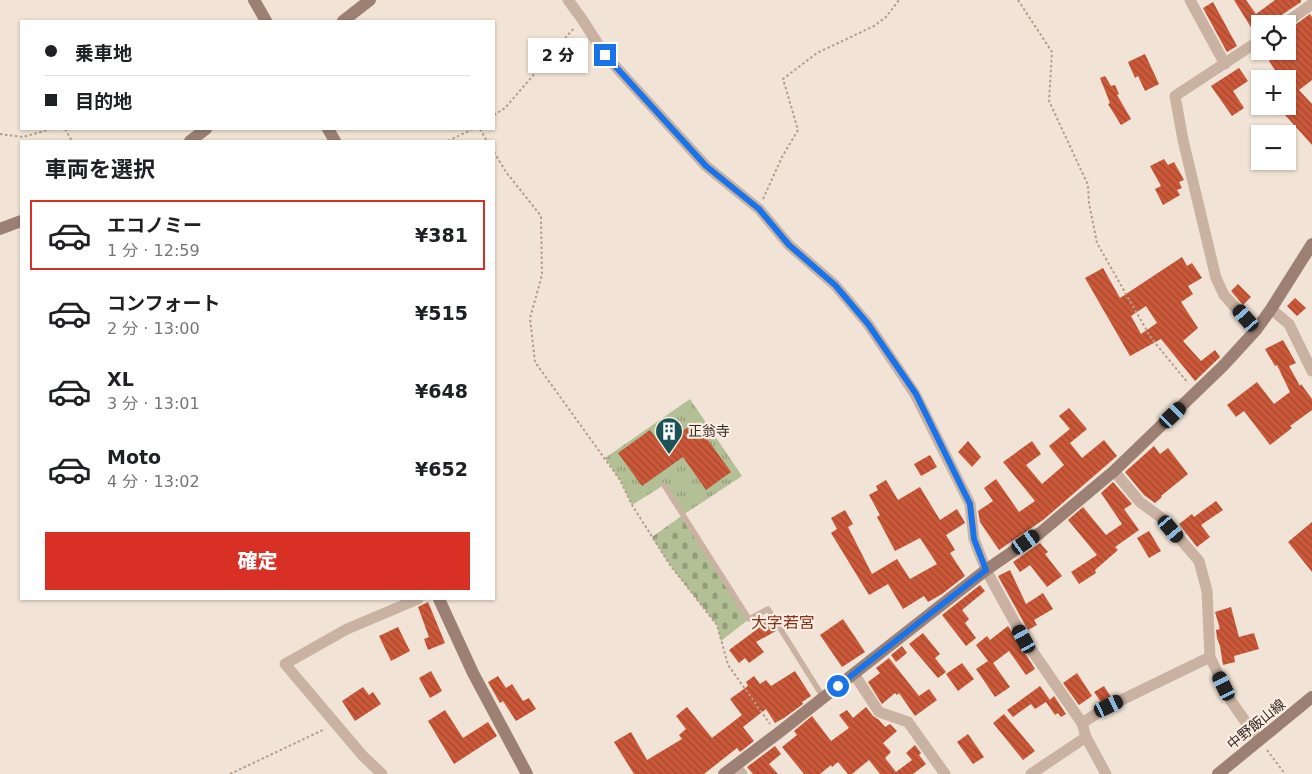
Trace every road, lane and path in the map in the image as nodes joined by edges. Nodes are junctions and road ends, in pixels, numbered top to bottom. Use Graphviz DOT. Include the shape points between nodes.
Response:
graph roads {
  1 [pos="254,0"];
  2 [pos="370,0"];
  3 [pos="568,0"];
  4 [pos="899,0"];
  5 [pos="1018,0"];
  6 [pos="1190,0"];
  7 [pos="1312,4"];
  8 [pos="1296,15"];
  9 [pos="582,18"];
  10 [pos="265,20"];
  11 [pos="344,20"];
  12 [pos="1251,46"];
  13 [pos="1225,64"];
  14 [pos="495,114"];
  15 [pos="48,130"];
  16 [pos="205,130"];
  17 [pos="471,130"];
  18 [pos="0,134"];
  19 [pos="191,140"];
  20 [pos="450,140"];
  21 [pos="495,154"];
  22 [pos="759,209"];
  23 [pos="20,220"];
  24 [pos="0,229"];
  25 [pos="1312,244"];
  26 [pos="1271,309"];
  27 [pos="1256,330"];
  28 [pos="1312,371"];
  29 [pos="1195,393"];
  30 [pos="1114,471"];
  31 [pos="664,485"];
  32 [pos="986,570"];
  33 [pos="416,600"];
  34 [pos="439,600"];
  35 [pos="1210,657"];
  36 [pos="854,674"];
  37 [pos="824,697"];
  38 [pos="1312,697"];
  39 [pos="1082,723"];
  40 [pos="336,724"];
  41 [pos="777,734"];
  42 [pos="1086,736"];
  43 [pos="1259,741"];
  44 [pos="734,771"];
  45 [pos="230,774"];
  46 [pos="382,774"];
  47 [pos="527,774"];
  48 [pos="944,774"];
  49 [pos="1031,774"];
  50 [pos="1106,774"];
  51 [pos="1218,774"];
  52 [pos="1285,774"];
  1 -- 10 [label="street"];
  2 -- 11 [label="street"];
  3 -- 9 [label="street"];
  4 -- 22 [label="path" via="874,26 817,53 783,79 798,130"];
  5 -- 29 [label="path" via="1052,52 1049,101 1088,184 1097,243 1151,338"];
  6 -- 13 [label="street"];
  7 -- 8 [label="street"];
  9 -- 14 [label="path" via="505,108"];
  9 -- 22 [label="street" via="605,55 706,166"];
  12 -- 13 [label="street"];
  13 -- 27 [label="street" via="1175,96 1216,278 1224,295"];
  15 -- 18 [label="path" via="23,137"];
  16 -- 19 [label="street"];
  17 -- 20 [label="path"];
  21 -- 41 [label="path" via="541,216 542,275 530,318 535,362 620,480 670,565 717,625 728,665"];
  22 -- 32 [label="street" via="789,245 835,285 868,324 916,394 970,504 974,539"];
  23 -- 24 [label="street"];
  25 -- 26 [label="street"];
  26 -- 27 [label="street"];
  26 -- 28 [label="street" via="1289,324"];
  27 -- 29 [label="street"];
  29 -- 30 [label="street"];
  30 -- 32 [label="street" via="1040,533"];
  30 -- 35 [label="street" via="1140,502 1163,519 1199,561 1207,591"];
  31 -- 37 [label="lane" via="749,619 768,609"];
  32 -- 36 [label="street"];
  32 -- 39 [label="street" via="1024,639"];
  33 -- 40 [label="street" via="347,629 285,664"];
  34 -- 47 [label="street" via="473,673"];
  35 -- 39 [label="street" via="1109,706"];
  35 -- 43 [label="street" via="1231,701"];
  36 -- 37 [label="street"];
  36 -- 48 [label="street" via="879,712 908,722"];
  37 -- 41 [label="street"];
  38 -- 43 [label="street, 中野飯山線"];
  39 -- 42 [label="street"];
  40 -- 45 [label="path"];
  40 -- 46 [label="street"];
  41 -- 44 [label="street"];
  42 -- 49 [label="street"];
  42 -- 50 [label="street"];
  43 -- 51 [label="street, 中野飯山線"];
  43 -- 52 [label="path"];
}
